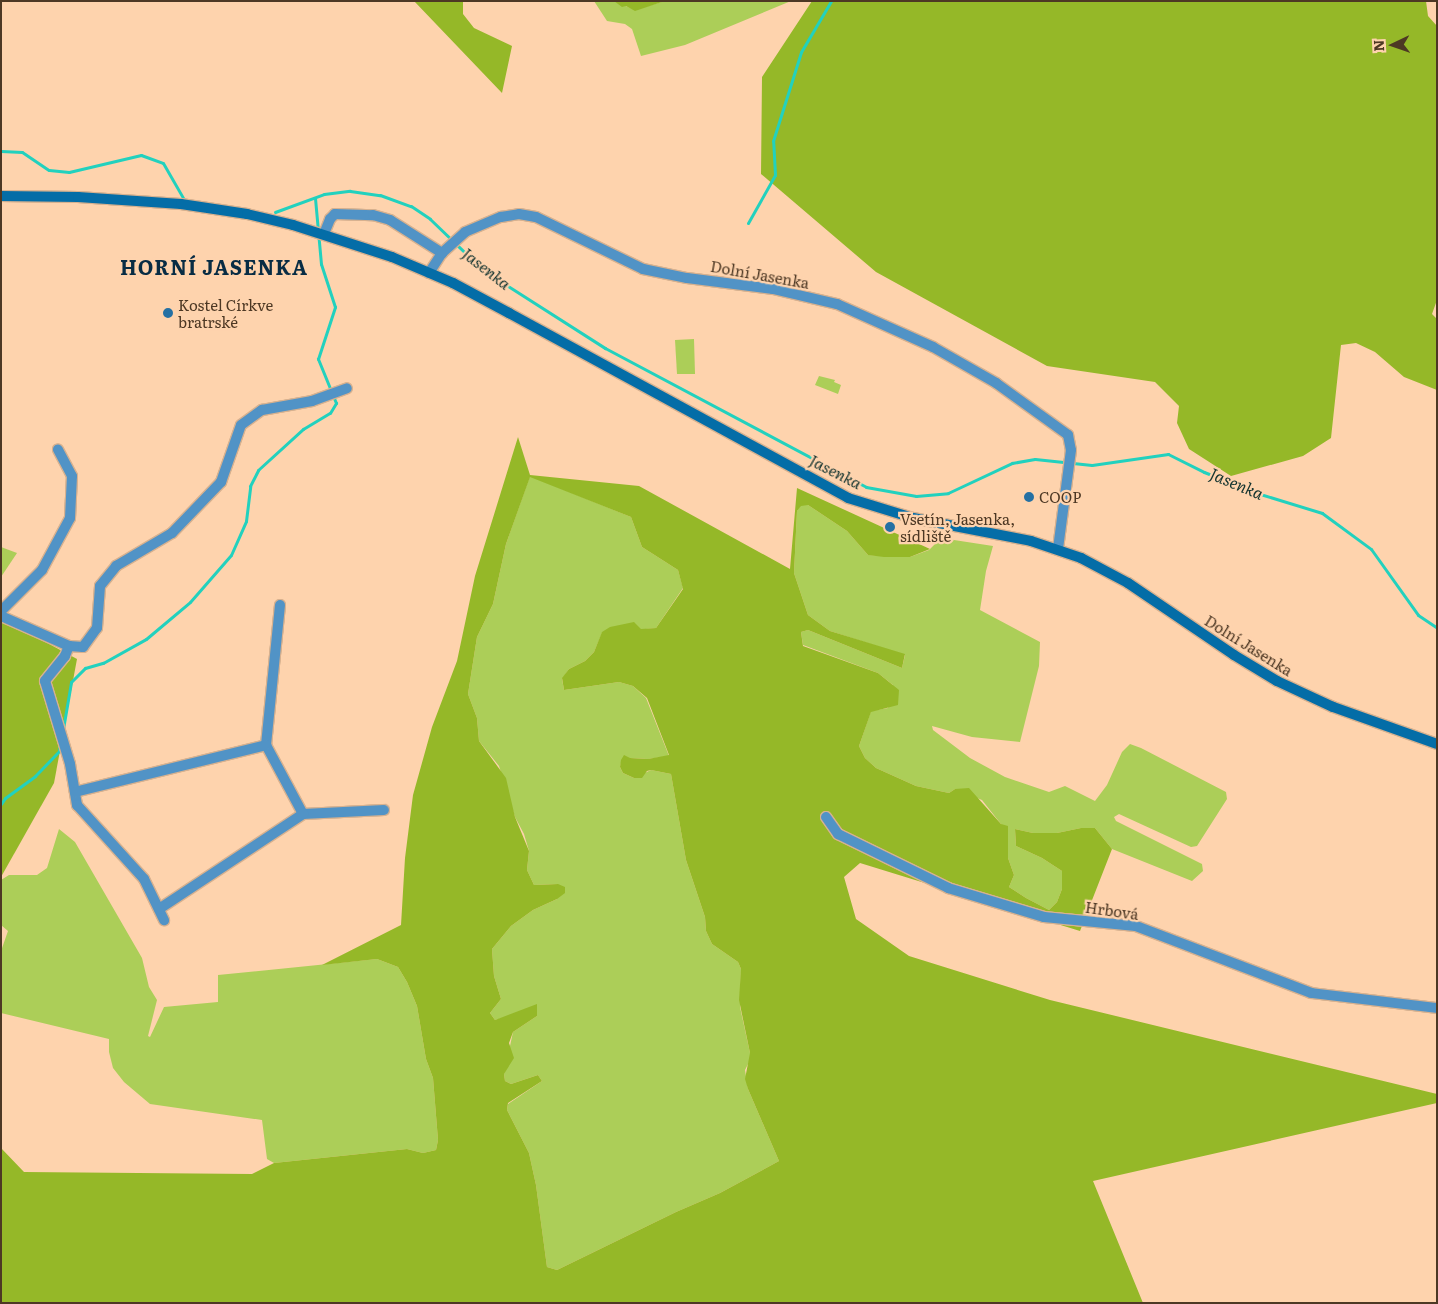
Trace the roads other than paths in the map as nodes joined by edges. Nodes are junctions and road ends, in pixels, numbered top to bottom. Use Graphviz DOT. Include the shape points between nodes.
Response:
graph roads {
  1 [pos="1,196"];
  2 [pos="323,234"];
  3 [pos="442,253"];
  4 [pos="429,272"];
  5 [pos="348,388"];
  6 [pos="58,450"];
  7 [pos="1058,549"];
  8 [pos="280,605"];
  9 [pos="1,611"];
  10 [pos="1,616"];
  11 [pos="69,646"];
  12 [pos="1437,744"];
  13 [pos="266,745"];
  14 [pos="75,792"];
  15 [pos="384,810"];
  16 [pos="303,814"];
  17 [pos="826,817"];
  18 [pos="159,909"];
  19 [pos="164,920"];
  20 [pos="1437,1008"];
  1 -- 2 [label="street, Dolní Jasenka" via="181,204 247,214"];
  2 -- 3 [label="street" via="335,214 373,215 390,220"];
  2 -- 4 [label="street, Dolní Jasenka"];
  3 -- 4 [label="street, Dolní Jasenka"];
  3 -- 7 [label="street, Dolní Jasenka" via="475,227 519,214 536,217 643,269 773,289 837,304 933,347 996,383 1063,430 1070,440"];
  4 -- 7 [label="street, Dolní Jasenka" via="509,312 833,490 898,514"];
  5 -- 11 [label="street" via="312,401 262,410 241,425 221,482 172,533 116,566 100,586 97,628 83,647"];
  6 -- 9 [label="street" via="72,476 70,518 42,570"];
  7 -- 12 [label="street, Dolní Jasenka" via="1111,573 1277,681 1327,705"];
  8 -- 13 [label="street"];
  10 -- 11 [label="street"];
  11 -- 14 [label="street" via="45,680"];
  13 -- 14 [label="street"];
  13 -- 16 [label="street"];
  14 -- 18 [label="street" via="77,805 144,879"];
  15 -- 16 [label="street"];
  16 -- 18 [label="street"];
  17 -- 20 [label="street, Hrbová" via="838,834 948,888 1044,917 1136,926 1311,993"];
  18 -- 19 [label="street"];
}
